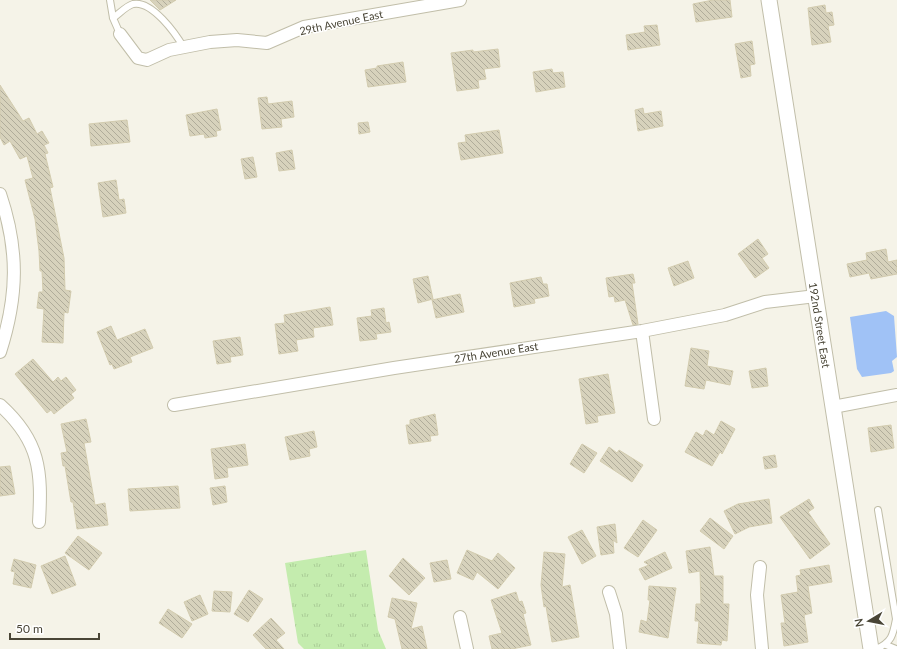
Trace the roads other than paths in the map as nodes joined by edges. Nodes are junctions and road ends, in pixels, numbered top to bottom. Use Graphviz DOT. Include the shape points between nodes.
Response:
graph roads {
  1 [pos="110,0"];
  2 [pos="460,0"];
  3 [pos="769,0"];
  4 [pos="113,18"];
  5 [pos="120,34"];
  6 [pos="184,48"];
  7 [pos="0,194"];
  8 [pos="816,296"];
  9 [pos="642,331"];
  10 [pos="0,352"];
  11 [pos="897,395"];
  12 [pos="0,405"];
  13 [pos="174,405"];
  14 [pos="833,407"];
  15 [pos="654,419"];
  16 [pos="878,510"];
  17 [pos="38,522"];
  18 [pos="760,567"];
  19 [pos="610,592"];
  20 [pos="460,617"];
  21 [pos="886,645"];
  22 [pos="467,649"];
  23 [pos="620,649"];
  24 [pos="762,649"];
  25 [pos="872,649"];
  26 [pos="876,649"];
  27 [pos="896,649"];
  1 -- 4 [label="lane"];
  2 -- 6 [label="street, 29th Avenue East" via="304,27 267,43 237,40 210,42"];
  3 -- 8 [label="street, 192nd Street East"];
  4 -- 5 [label="lane"];
  4 -- 6 [label="lane" via="133,4 143,4 163,18 174,30"];
  5 -- 6 [label="street, 29th Avenue East" via="138,58 147,60 169,50"];
  7 -- 10 [label="street" via="12,238 14,284 7,330"];
  8 -- 9 [label="street, 27th Avenue East" via="765,302 725,315"];
  8 -- 14 [label="street, 192nd Street East"];
  9 -- 13 [label="street, 27th Avenue East" via="394,368"];
  9 -- 15 [label="street"];
  11 -- 14 [label="street"];
  12 -- 17 [label="street" via="20,426 36,458 41,490"];
  14 -- 25 [label="street, 192nd Street East"];
  16 -- 21 [label="lane" via="896,619 893,635"];
  18 -- 24 [label="street" via="757,595"];
  19 -- 23 [label="street" via="616,614"];
  20 -- 22 [label="street"];
  21 -- 26 [label="lane"];
  21 -- 27 [label="lane"];
}
